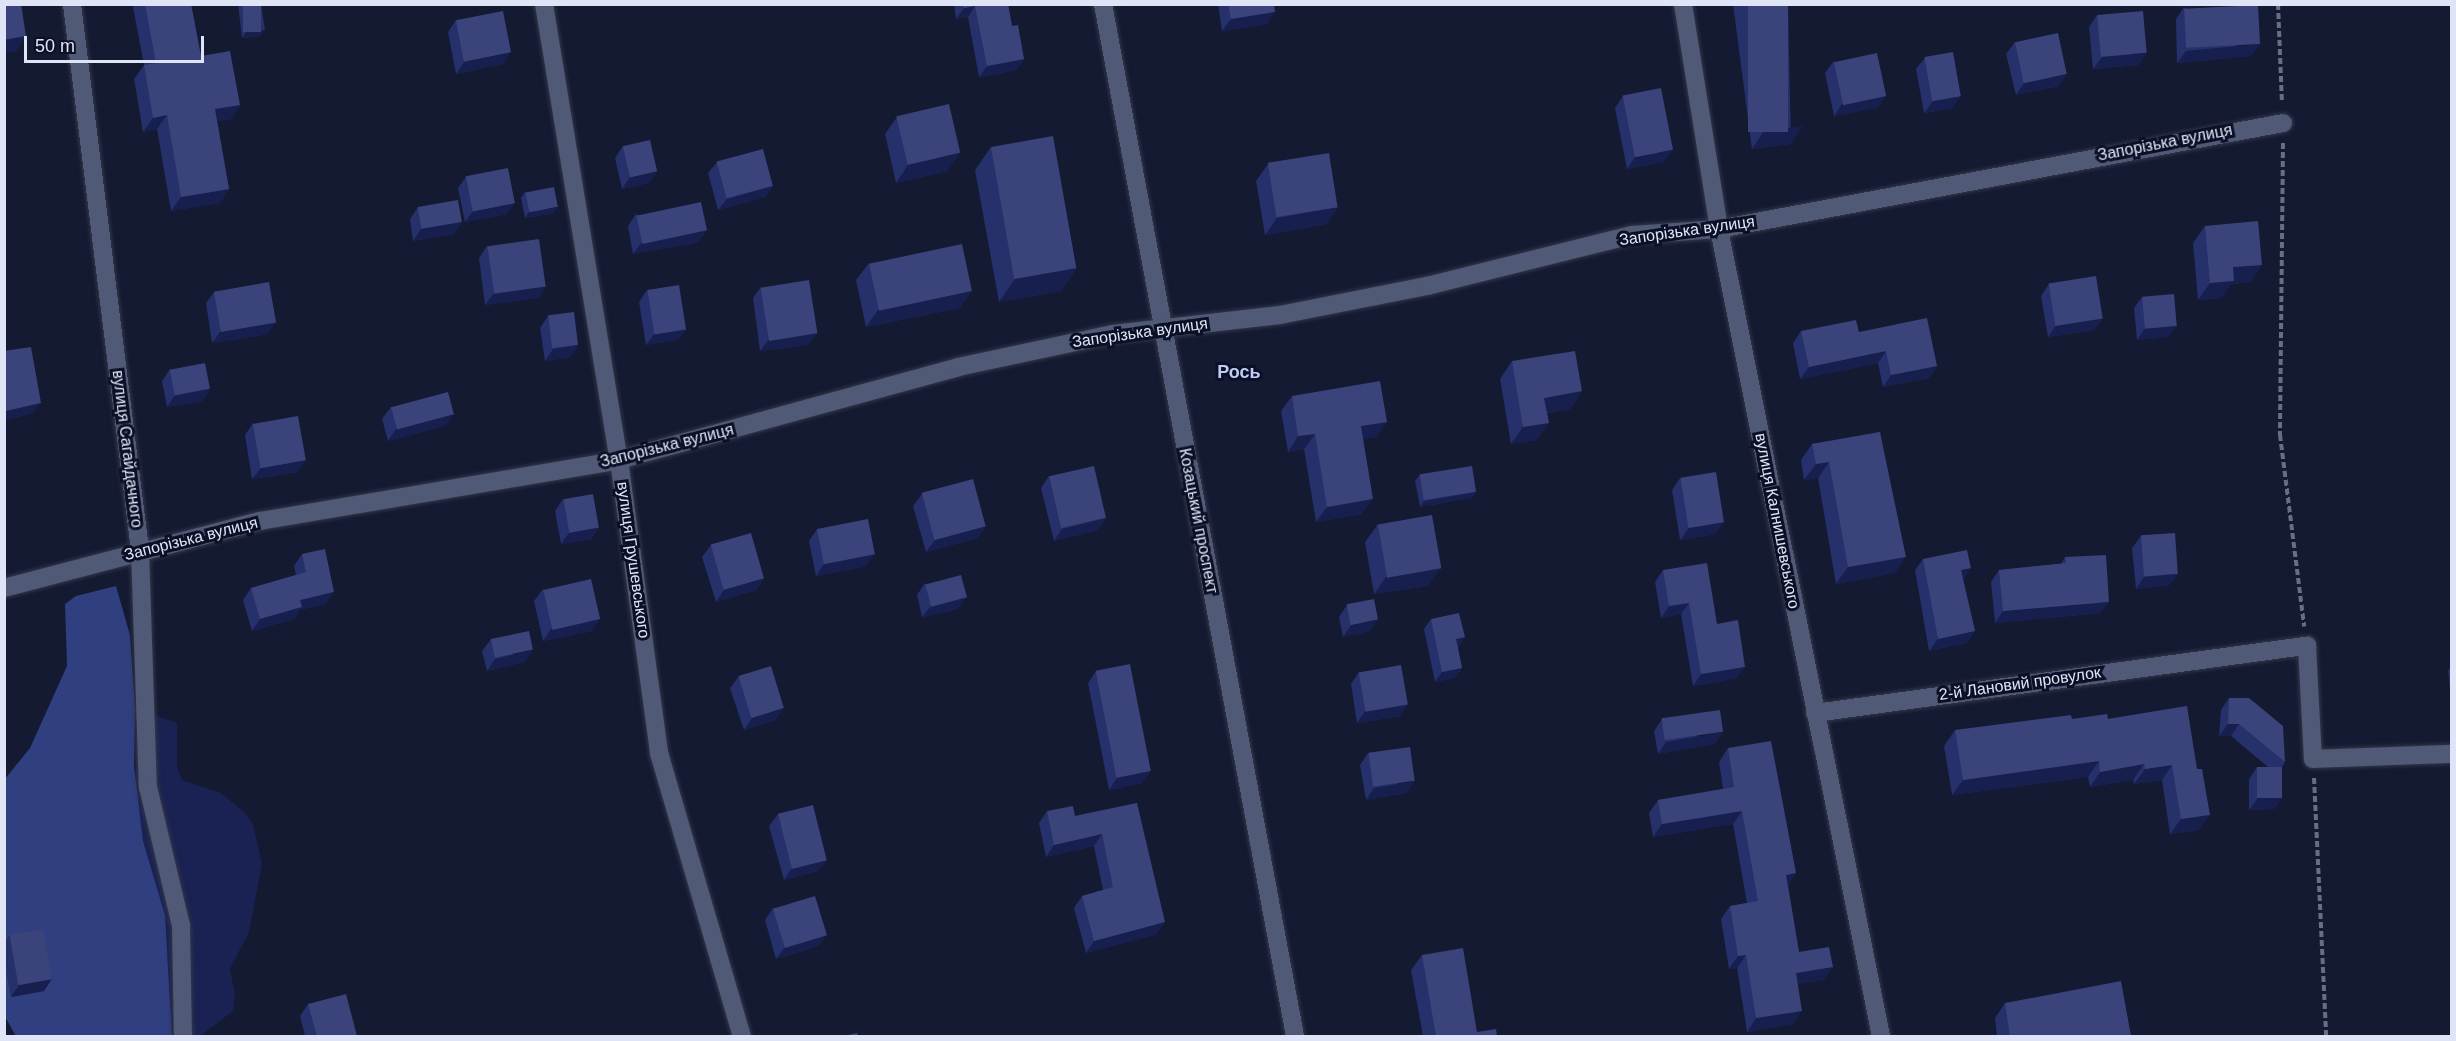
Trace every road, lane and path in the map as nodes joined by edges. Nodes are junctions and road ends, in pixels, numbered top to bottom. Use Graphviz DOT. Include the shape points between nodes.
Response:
graph roads {
  1 [pos="72,4"];
  2 [pos="543,4"];
  3 [pos="1103,4"];
  4 [pos="1683,4"];
  5 [pos="2278,4"];
  6 [pos="2283,123"];
  7 [pos="1719,229"];
  8 [pos="1161,328"];
  9 [pos="619,460"];
  10 [pos="140,550"];
  11 [pos="4,588"];
  12 [pos="2307,646"];
  13 [pos="1815,713"];
  14 [pos="2451,754"];
  15 [pos="2313,759"];
  16 [pos="183,1036"];
  17 [pos="742,1036"];
  18 [pos="1294,1036"];
  19 [pos="1881,1036"];
  20 [pos="2326,1036"];
  1 -- 10 [label="street, вулиця Сагайдачного"];
  2 -- 9 [label="street, вулиця Грушевського"];
  3 -- 8 [label="street, Козацький проспект"];
  4 -- 7 [label="street, вулиця Калнишевського"];
  5 -- 6 [label="path"];
  6 -- 7 [label="street, Запорізька вулиця"];
  6 -- 12 [label="path" via="2280,435"];
  7 -- 8 [label="street, Запорізька вулиця" via="1632,235 1427,286 1280,315"];
  7 -- 13 [label="street, вулиця Калнишевського"];
  8 -- 9 [label="street, Запорізька вулиця" via="1113,334 958,368"];
  8 -- 18 [label="street, Козацький проспект"];
  9 -- 10 [label="street, Запорізька вулиця" via="321,509"];
  9 -- 17 [label="street, вулиця Грушевського" via="659,753"];
  10 -- 11 [label="street, Запорізька вулиця"];
  10 -- 16 [label="street, вулиця Сагайдачного" via="148,787 181,925"];
  12 -- 13 [label="street, 2-й Лановий провулок"];
  12 -- 15 [label="street"];
  13 -- 19 [label="street, вулиця Калнишевського"];
  14 -- 15 [label="street"];
  15 -- 20 [label="path"];
}
